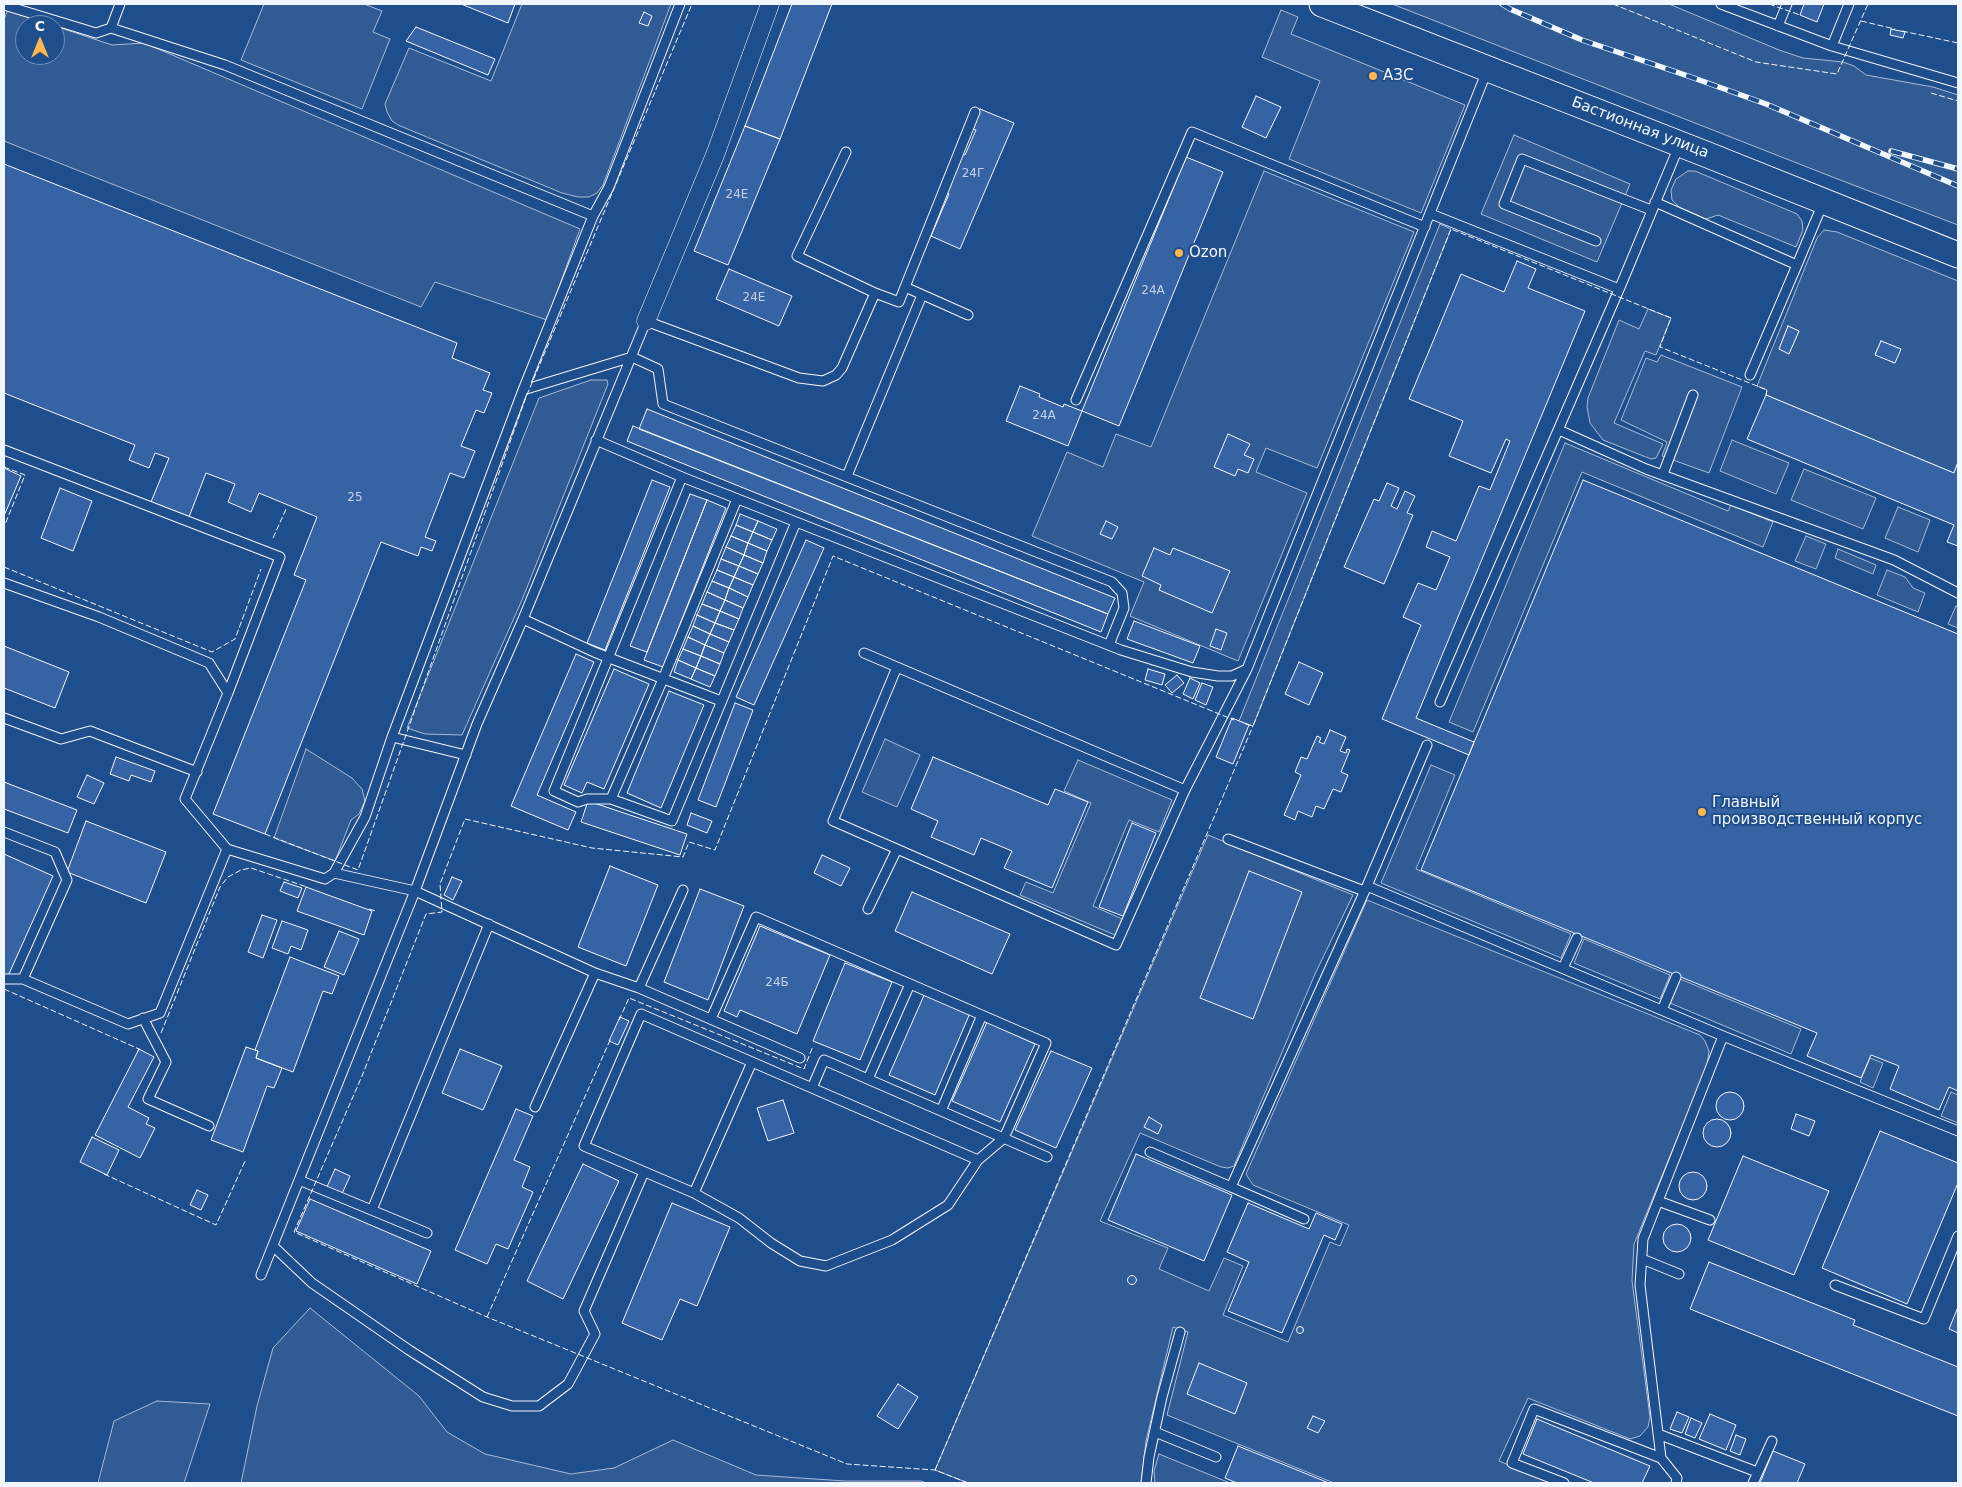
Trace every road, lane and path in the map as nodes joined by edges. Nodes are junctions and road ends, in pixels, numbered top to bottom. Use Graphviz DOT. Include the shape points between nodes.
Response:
graph roads {
  1 [pos="4,4"];
  2 [pos="120,4"];
  3 [pos="680,4"];
  4 [pos="770,4"];
  5 [pos="1322,4"];
  6 [pos="1721,4"];
  7 [pos="1787,4"];
  8 [pos="1849,4"];
  9 [pos="1778,26"];
  10 [pos="111,28"];
  11 [pos="1832,46"];
  12 [pos="1488,69"];
  13 [pos="1958,83"];
  14 [pos="975,112"];
  15 [pos="1680,144"];
  16 [pos="846,152"];
  17 [pos="1824,200"];
  18 [pos="1653,206"];
  19 [pos="1431,214"];
  20 [pos="593,216"];
  21 [pos="1425,227"];
  22 [pos="1596,241"];
  23 [pos="1958,255"];
  24 [pos="1797,265"];
  25 [pos="905,287"];
  26 [pos="1619,289"];
  27 [pos="876,293"];
  28 [pos="922,295"];
  29 [pos="968,315"];
  30 [pos="646,321"];
  31 [pos="632,357"];
  32 [pos="1750,375"];
  33 [pos="524,390"];
  34 [pos="1694,395"];
  35 [pos="1076,400"];
  36 [pos="1559,430"];
  37 [pos="596,440"];
  38 [pos="4,450"];
  39 [pos="1663,474"];
  40 [pos="847,476"];
  41 [pos="682,477"];
  42 [pos="737,499"];
  43 [pos="796,522"];
  44 [pos="4,583"];
  45 [pos="1958,593"];
  46 [pos="523,619"];
  47 [pos="1109,645"];
  48 [pos="864,653"];
  49 [pos="609,658"];
  50 [pos="897,667"];
  51 [pos="1247,669"];
  52 [pos="663,679"];
  53 [pos="228,693"];
  54 [pos="721,701"];
  55 [pos="1440,702"];
  56 [pos="4,718"];
  57 [pos="392,738"];
  58 [pos="1427,745"];
  59 [pos="466,755"];
  60 [pos="196,772"];
  61 [pos="1185,790"];
  62 [pos="611,799"];
  63 [pos="4,832"];
  64 [pos="1228,839"];
  65 [pos="227,849"];
  66 [pos="896,849"];
  67 [pos="334,873"];
  68 [pos="1365,888"];
  69 [pos="683,890"];
  70 [pos="415,891"];
  71 [pos="868,909"];
  72 [pos="489,924"];
  73 [pos="1577,938"];
  74 [pos="1563,968"];
  75 [pos="595,973"];
  76 [pos="1676,977"];
  77 [pos="4,979"];
  78 [pos="23,979"];
  79 [pos="910,984"];
  80 [pos="640,988"];
  81 [pos="1662,1010"];
  82 [pos="982,1015"];
  83 [pos="143,1018"];
  84 [pos="711,1019"];
  85 [pos="1723,1036"];
  86 [pos="800,1058"];
  87 [pos="752,1062"];
  88 [pos="868,1079"];
  89 [pos="812,1088"];
  90 [pos="535,1107"];
  91 [pos="941,1111"];
  92 [pos="209,1126"];
  93 [pos="1958,1131"];
  94 [pos="1004,1138"];
  95 [pos="1150,1152"];
  96 [pos="1047,1157"];
  97 [pos="978,1160"];
  98 [pos="644,1172"];
  99 [pos="299,1180"];
  100 [pos="1231,1187"];
  101 [pos="694,1193"];
  102 [pos="1658,1202"];
  103 [pos="372,1210"];
  104 [pos="1304,1219"];
  105 [pos="1710,1220"];
  106 [pos="427,1233"];
  107 [pos="1958,1236"];
  108 [pos="273,1246"];
  109 [pos="1642,1259"];
  110 [pos="1680,1274"];
  111 [pos="261,1276"];
  112 [pos="1835,1284"];
  113 [pos="1180,1332"];
  114 [pos="1155,1432"];
  115 [pos="1658,1434"];
  116 [pos="1772,1441"];
  117 [pos="1216,1457"];
  118 [pos="1661,1458"];
  119 [pos="1757,1472"];
  120 [pos="1146,1483"];
  121 [pos="1564,1483"];
  122 [pos="1676,1483"];
  123 [pos="1753,1483"];
  1 -- 10 [label="lane" via="96,33"];
  2 -- 10 [label="lane"];
  3 -- 20 [label="lane" via="609,187"];
  4 -- 30 [label="street" via="715,155"];
  5 -- 12 [label="main road, Бастионная улица"];
  6 -- 9 [label="lane"];
  7 -- 9 [label="lane"];
  8 -- 11 [label="lane"];
  9 -- 11 [label="lane"];
  10 -- 20 [label="lane" via="225,65"];
  11 -- 13 [label="lane"];
  12 -- 15 [label="main road, Бастионная улица"];
  12 -- 19 [label="lane"];
  14 -- 25 [label="lane"];
  15 -- 17 [label="main road, Бастионная улица"];
  15 -- 18 [label="lane"];
  16 -- 27 [label="lane" via="797,256"];
  17 -- 23 [label="main road, Бастионная улица"];
  17 -- 24 [label="lane"];
  18 -- 22 [label="lane" via="1522,158 1504,204"];
  18 -- 24 [label="lane"];
  18 -- 26 [label="lane"];
  19 -- 21 [label="lane"];
  19 -- 26 [label="lane"];
  20 -- 33 [label="lane"];
  21 -- 35 [label="lane" via="1192,132"];
  21 -- 51 [label="lane"];
  24 -- 32 [label="lane"];
  25 -- 27 [label="lane" via="899,302"];
  25 -- 28 [label="lane"];
  26 -- 36 [label="lane"];
  27 -- 30 [label="lane" via="842,368 824,381 799,378"];
  28 -- 29 [label="lane"];
  28 -- 40 [label="lane"];
  30 -- 31 [label="lane"];
  31 -- 33 [label="lane"];
  31 -- 37 [label="lane"];
  31 -- 40 [label="lane" via="658,370 663,404"];
  33 -- 57 [label="lane"];
  34 -- 39 [label="lane"];
  36 -- 39 [label="lane"];
  36 -- 55 [label="lane"];
  37 -- 41 [label="lane"];
  37 -- 46 [label="lane"];
  38 -- 53 [label="lane" via="280,557"];
  39 -- 45 [label="lane" via="1894,560"];
  40 -- 47 [label="lane" via="1112,582 1122,593 1124,608"];
  41 -- 42 [label="lane"];
  41 -- 49 [label="lane"];
  42 -- 43 [label="lane"];
  42 -- 52 [label="lane"];
  43 -- 47 [label="lane"];
  43 -- 54 [label="lane"];
  44 -- 53 [label="lane" via="99,617 209,664"];
  46 -- 49 [label="lane"];
  46 -- 59 [label="lane"];
  47 -- 51 [label="lane" via="1192,672 1232,676"];
  48 -- 50 [label="lane"];
  49 -- 52 [label="lane"];
  49 -- 62 [label="lane" via="554,791 578,802"];
  50 -- 61 [label="lane"];
  50 -- 66 [label="lane" via="833,821"];
  51 -- 61 [label="lane"];
  52 -- 54 [label="lane"];
  52 -- 62 [label="lane"];
  53 -- 60 [label="lane"];
  54 -- 62 [label="lane" via="672,820"];
  56 -- 60 [label="lane" via="61,739 90,731"];
  57 -- 59 [label="lane"];
  57 -- 67 [label="lane" via="365,817"];
  58 -- 68 [label="lane"];
  59 -- 70 [label="lane"];
  60 -- 65 [label="lane" via="185,799"];
  61 -- 66 [label="lane" via="1116,945"];
  63 -- 78 [label="lane" via="55,852 67,880"];
  64 -- 68 [label="lane"];
  65 -- 67 [label="lane" via="325,879"];
  65 -- 83 [label="lane" via="160,1013"];
  66 -- 71 [label="lane"];
  67 -- 70 [label="lane"];
  68 -- 74 [label="lane"];
  68 -- 100 [label="lane"];
  69 -- 80 [label="lane"];
  70 -- 72 [label="lane"];
  70 -- 99 [label="lane"];
  72 -- 75 [label="lane"];
  72 -- 103 [label="lane"];
  73 -- 74 [label="lane"];
  74 -- 81 [label="lane"];
  75 -- 80 [label="lane"];
  75 -- 90 [label="lane"];
  76 -- 81 [label="lane"];
  77 -- 78 [label="lane"];
  78 -- 83 [label="lane" via="128,1024"];
  79 -- 82 [label="lane"];
  79 -- 84 [label="lane" via="756,917"];
  79 -- 88 [label="lane"];
  80 -- 84 [label="lane"];
  81 -- 85 [label="lane"];
  82 -- 91 [label="lane"];
  82 -- 94 [label="lane" via="1046,1043"];
  83 -- 92 [label="lane" via="166,1062 148,1099"];
  84 -- 86 [label="lane"];
  85 -- 93 [label="lane"];
  85 -- 102 [label="lane"];
  87 -- 89 [label="lane"];
  87 -- 98 [label="lane" via="642,1014 584,1146"];
  87 -- 101 [label="lane"];
  88 -- 89 [label="lane" via="824,1060"];
  88 -- 91 [label="lane"];
  89 -- 97 [label="lane"];
  91 -- 94 [label="lane"];
  94 -- 96 [label="lane"];
  94 -- 97 [label="lane"];
  95 -- 100 [label="lane"];
  97 -- 101 [label="lane" via="948,1205 892,1240 826,1266 800,1260 739,1218"];
  98 -- 101 [label="lane"];
  98 -- 108 [label="lane" via="584,1310 595,1334 568,1384 539,1406 512,1406 483,1397 312,1283"];
  99 -- 103 [label="lane"];
  99 -- 108 [label="lane"];
  100 -- 104 [label="lane"];
  102 -- 105 [label="lane"];
  102 -- 109 [label="lane" via="1643,1239"];
  103 -- 106 [label="lane"];
  107 -- 112 [label="lane" via="1924,1319"];
  108 -- 111 [label="lane"];
  109 -- 110 [label="lane"];
  109 -- 115 [label="lane" via="1640,1285"];
  113 -- 114 [label="lane"];
  114 -- 117 [label="lane"];
  114 -- 120 [label="lane"];
  115 -- 118 [label="lane"];
  115 -- 119 [label="lane"];
  116 -- 119 [label="lane"];
  118 -- 121 [label="lane" via="1534,1409 1512,1463"];
  118 -- 122 [label="lane" via="1677,1478"];
  119 -- 123 [label="lane"];
}
